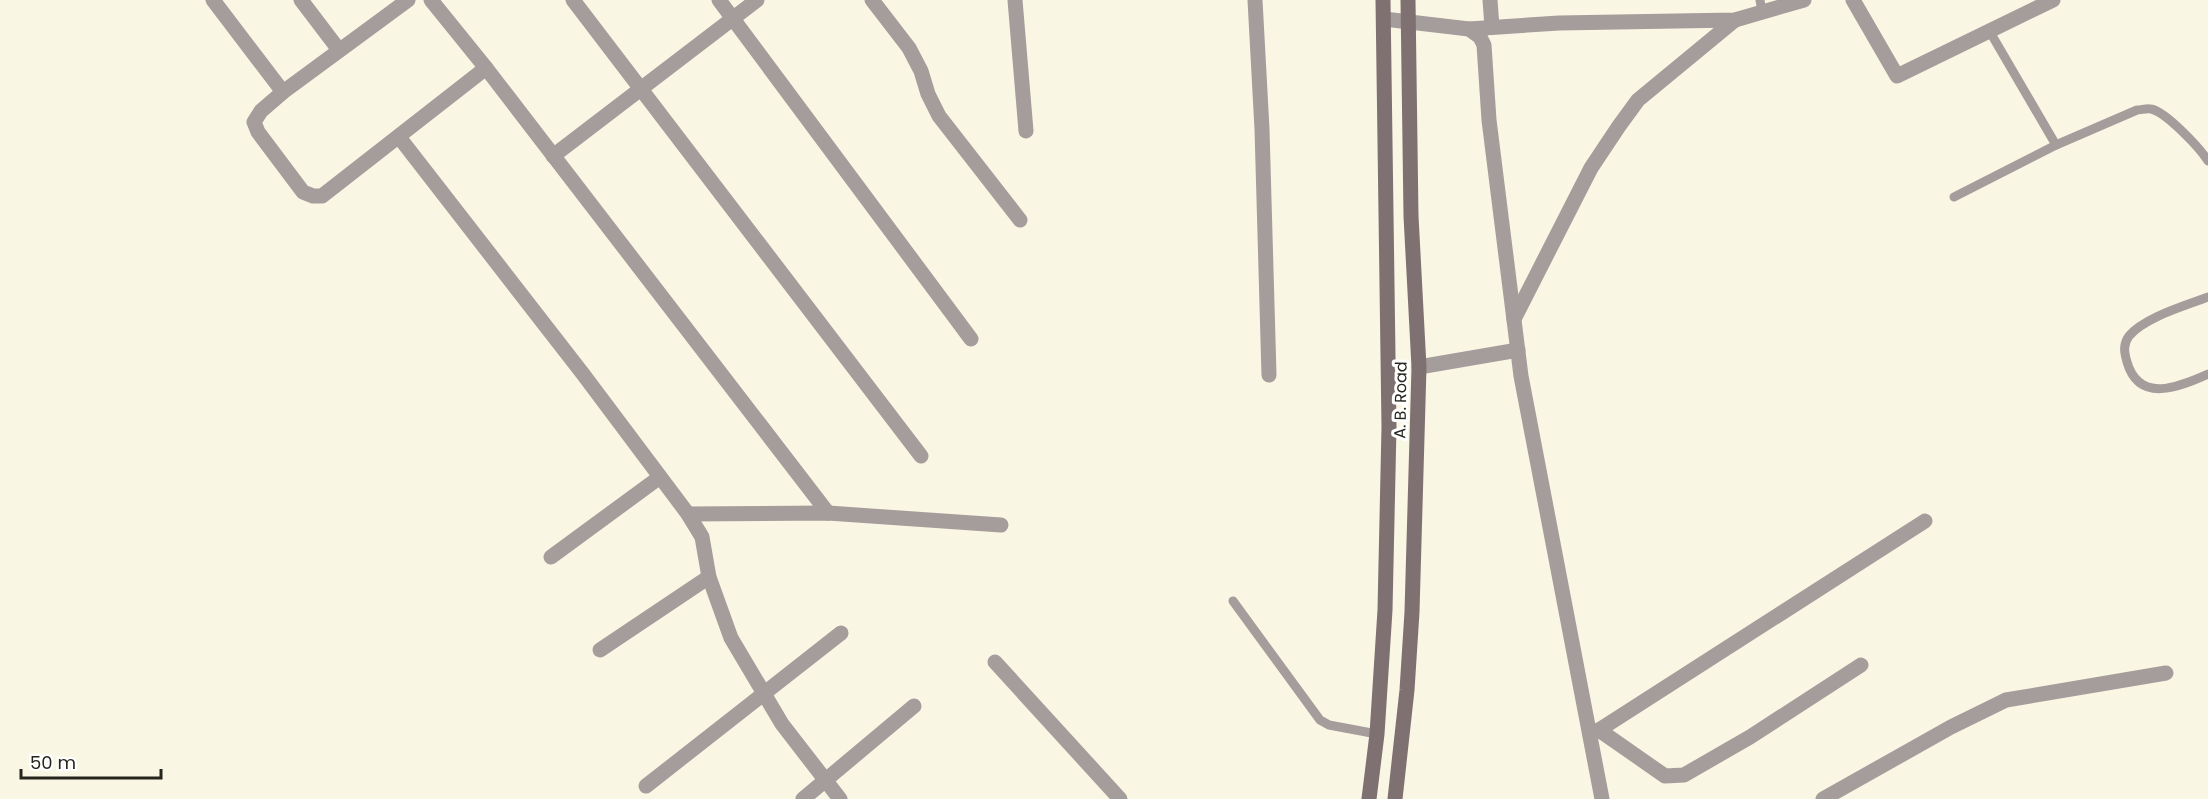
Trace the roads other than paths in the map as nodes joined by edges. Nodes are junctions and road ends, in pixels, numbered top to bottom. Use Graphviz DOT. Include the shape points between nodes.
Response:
graph roads {
  1 [pos="213,0"];
  2 [pos="301,0"];
  3 [pos="408,0"];
  4 [pos="431,0"];
  5 [pos="573,0"];
  6 [pos="719,0"];
  7 [pos="757,0"];
  8 [pos="872,0"];
  9 [pos="1015,0"];
  10 [pos="1255,0"];
  11 [pos="1383,0"];
  12 [pos="1408,0"];
  13 [pos="1490,0"];
  14 [pos="1804,0"];
  15 [pos="1852,0"];
  16 [pos="2053,0"];
  17 [pos="1761,6"];
  18 [pos="733,18"];
  19 [pos="1384,19"];
  20 [pos="1735,20"];
  21 [pos="1408,22"];
  22 [pos="1492,27"];
  23 [pos="1469,29"];
  24 [pos="1990,32"];
  25 [pos="339,50"];
  26 [pos="486,68"];
  27 [pos="642,90"];
  28 [pos="283,92"];
  29 [pos="1026,131"];
  30 [pos="399,137"];
  31 [pos="2056,145"];
  32 [pos="554,156"];
  33 [pos="2208,161"];
  34 [pos="1954,197"];
  35 [pos="1020,220"];
  36 [pos="2208,297"];
  37 [pos="1514,319"];
  38 [pos="971,339"];
  39 [pos="1518,350"];
  40 [pos="1419,367"];
  41 [pos="2208,374"];
  42 [pos="1269,375"];
  43 [pos="921,456"];
  44 [pos="660,477"];
  45 [pos="828,513"];
  46 [pos="688,514"];
  47 [pos="1925,521"];
  48 [pos="1001,525"];
  49 [pos="551,557"];
  50 [pos="709,577"];
  51 [pos="1233,601"];
  52 [pos="841,633"];
  53 [pos="600,650"];
  54 [pos="995,662"];
  55 [pos="1862,665"];
  56 [pos="2166,673"];
  57 [pos="763,692"];
  58 [pos="914,706"];
  59 [pos="1595,732"];
  60 [pos="1377,734"];
  61 [pos="824,781"];
  62 [pos="646,786"];
  63 [pos="803,799"];
  64 [pos="840,799"];
  65 [pos="1120,799"];
  66 [pos="1369,799"];
  67 [pos="1395,799"];
  68 [pos="1602,799"];
  69 [pos="1823,799"];
  1 -- 28 [label="street"];
  2 -- 25 [label="street"];
  3 -- 25 [label="street"];
  4 -- 26 [label="street"];
  5 -- 27 [label="street"];
  6 -- 18 [label="street"];
  7 -- 18 [label="street"];
  8 -- 35 [label="street" via="909,48 939,116"];
  9 -- 29 [label="street"];
  10 -- 42 [label="street"];
  11 -- 19 [label="main road, A. B. Road"];
  12 -- 21 [label="main road, A. B. Road"];
  13 -- 22 [label="street"];
  14 -- 17 [label="street"];
  15 -- 24 [label="street" via="1897,76"];
  16 -- 24 [label="street"];
  17 -- 20 [label="street"];
  18 -- 27 [label="street"];
  18 -- 38 [label="street"];
  19 -- 21 [label="street"];
  19 -- 60 [label="main road, A. B. Road" via="1390,372"];
  20 -- 22 [label="street"];
  20 -- 37 [label="street" via="1638,100 1591,168"];
  21 -- 23 [label="street"];
  21 -- 40 [label="main road, A. B. Road" via="1411,216"];
  22 -- 23 [label="street"];
  23 -- 37 [label="street" via="1484,45 1489,120"];
  24 -- 31 [label="lane"];
  25 -- 28 [label="street"];
  26 -- 30 [label="street"];
  26 -- 32 [label="street"];
  27 -- 32 [label="street"];
  27 -- 43 [label="street"];
  28 -- 30 [label="street" via="254,122 303,192 313,196 322,196"];
  30 -- 44 [label="street"];
  31 -- 33 [label="lane" via="2137,110 2151,109 2199,147"];
  31 -- 34 [label="lane"];
  32 -- 45 [label="street"];
  36 -- 41 [label="lane" via="2137,328 2124,349 2135,379 2146,387 2183,386"];
  37 -- 39 [label="street"];
  39 -- 40 [label="street"];
  39 -- 59 [label="street"];
  40 -- 67 [label="main road, A. B. Road" via="1412,612"];
  44 -- 46 [label="street"];
  44 -- 49 [label="street"];
  45 -- 46 [label="street"];
  45 -- 48 [label="street"];
  46 -- 50 [label="street" via="702,537"];
  47 -- 59 [label="street"];
  50 -- 53 [label="street"];
  50 -- 57 [label="street" via="731,638"];
  51 -- 60 [label="lane" via="1320,720"];
  52 -- 57 [label="street"];
  54 -- 65 [label="street"];
  55 -- 59 [label="street" via="1684,775 1665,776"];
  56 -- 69 [label="street" via="2006,700"];
  57 -- 61 [label="street"];
  57 -- 62 [label="street"];
  58 -- 61 [label="street"];
  59 -- 68 [label="street"];
  60 -- 66 [label="main road, A. B. Road"];
  61 -- 63 [label="street"];
  61 -- 64 [label="street"];
}
